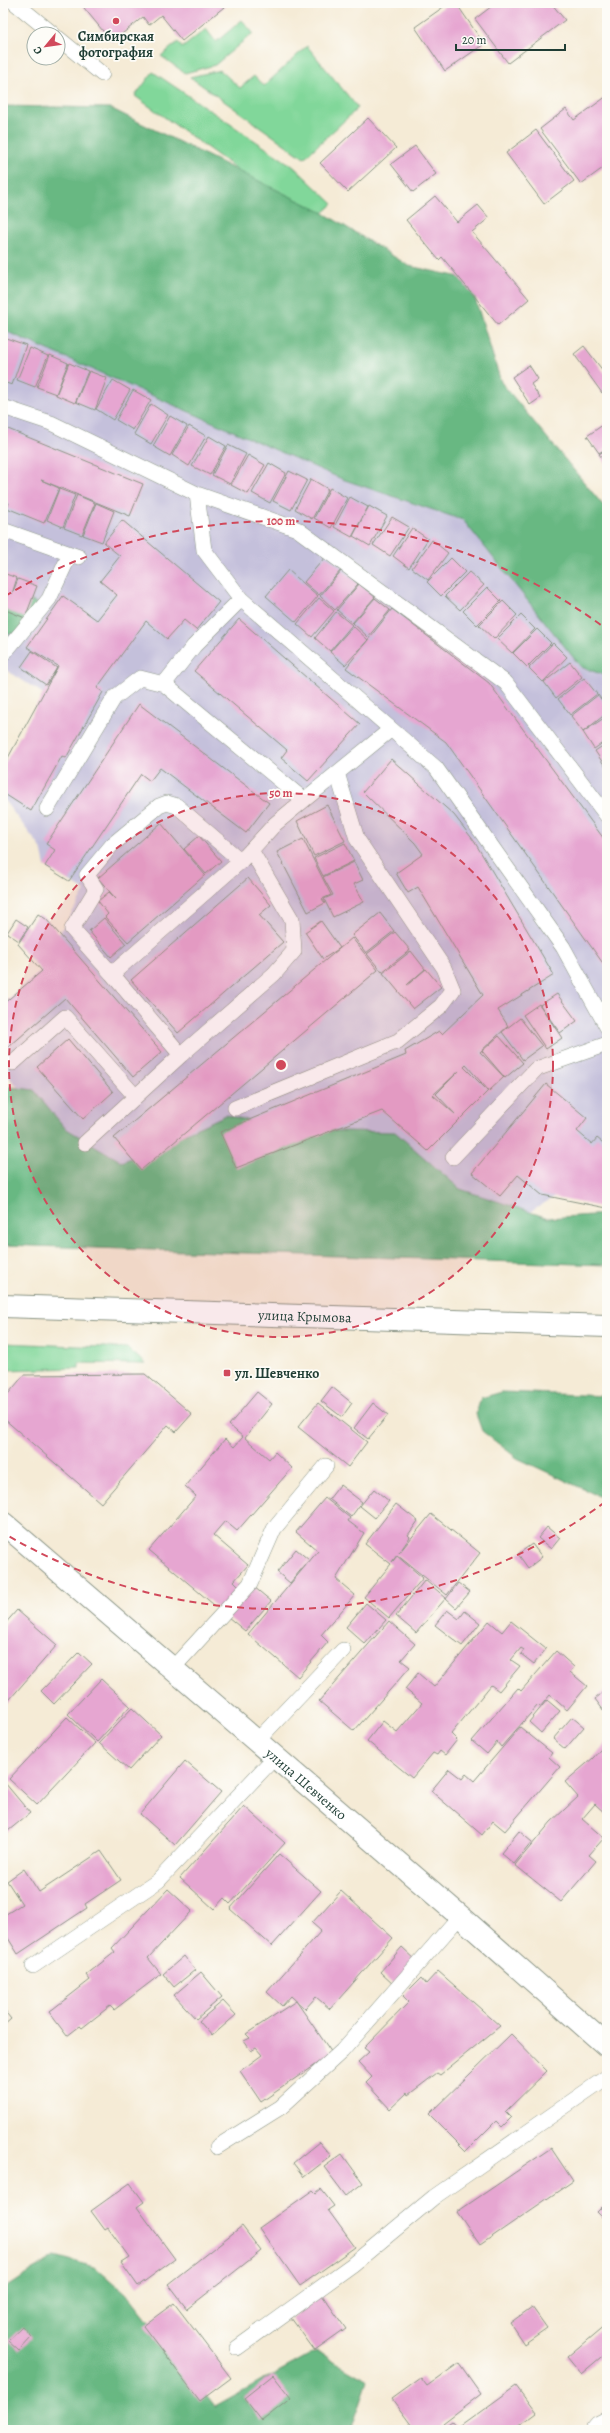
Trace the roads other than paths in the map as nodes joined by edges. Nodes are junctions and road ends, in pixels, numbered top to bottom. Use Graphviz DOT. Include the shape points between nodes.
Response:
graph roads {
  1 [pos="15,3"];
  2 [pos="43,26"];
  3 [pos="66,45"];
  4 [pos="102,74"];
  5 [pos="3,406"];
  6 [pos="196,494"];
  7 [pos="3,530"];
  8 [pos="241,599"];
  9 [pos="5,652"];
  10 [pos="164,684"];
  11 [pos="390,730"];
  12 [pos="337,773"];
  13 [pos="304,800"];
  14 [pos="47,809"];
  15 [pos="607,816"];
  16 [pos="246,856"];
  17 [pos="112,974"];
  18 [pos="607,1028"];
  19 [pos="607,1044"];
  20 [pos="181,1055"];
  21 [pos="13,1063"];
  22 [pos="135,1096"];
  23 [pos="235,1108"];
  24 [pos="84,1143"];
  25 [pos="452,1158"];
  26 [pos="3,1306"];
  27 [pos="607,1326"];
  28 [pos="326,1466"];
  29 [pos="3,1523"];
  30 [pos="343,1650"];
  31 [pos="172,1669"];
  32 [pos="256,1742"];
  33 [pos="274,1758"];
  34 [pos="460,1916"];
  35 [pos="33,1966"];
  36 [pos="607,2046"];
  37 [pos="607,2076"];
  38 [pos="217,2147"];
  39 [pos="237,2348"];
  40 [pos="607,2419"];
  41 [pos="592,2430"];
  1 -- 2 [label="lane"];
  3 -- 4 [label="lane"];
  5 -- 6 [label="lane" via="51,423"];
  6 -- 8 [label="lane" via="204,550"];
  6 -- 15 [label="lane" via="297,529 506,684"];
  7 -- 9 [label="lane" via="74,555 49,599"];
  8 -- 10 [label="lane" via="194,646"];
  8 -- 11 [label="lane"];
  10 -- 13 [label="lane"];
  10 -- 14 [label="lane" via="140,678 114,698"];
  11 -- 12 [label="lane"];
  11 -- 18 [label="lane" via="436,768 563,947"];
  12 -- 13 [label="lane"];
  12 -- 23 [label="lane" via="356,839 444,968 453,990 441,1006 398,1041"];
  13 -- 16 [label="lane" via="275,824"];
  16 -- 17 [label="lane"];
  16 -- 17 [label="lane" via="177,806 167,803 159,806 112,845 87,875 96,889 72,929"];
  16 -- 20 [label="lane" via="292,920 294,951 274,974"];
  17 -- 20 [label="lane"];
  19 -- 25 [label="lane" via="536,1069"];
  20 -- 22 [label="lane"];
  21 -- 22 [label="lane" via="65,1017"];
  22 -- 24 [label="lane"];
  26 -- 27 [label="street, улица Крымова"];
  28 -- 31 [label="lane" via="274,1529 250,1584"];
  29 -- 31 [label="street, улица Шевченко"];
  30 -- 32 [label="lane"];
  31 -- 32 [label="street, улица Шевченко"];
  32 -- 33 [label="street, улица Шевченко"];
  33 -- 34 [label="street, улица Шевченко"];
  33 -- 35 [label="lane" via="158,1881"];
  34 -- 36 [label="street, улица Шевченко"];
  34 -- 38 [label="lane" via="342,2052 281,2107"];
  37 -- 39 [label="lane" via="434,2197 352,2264"];
  40 -- 41 [label="lane"];
}
